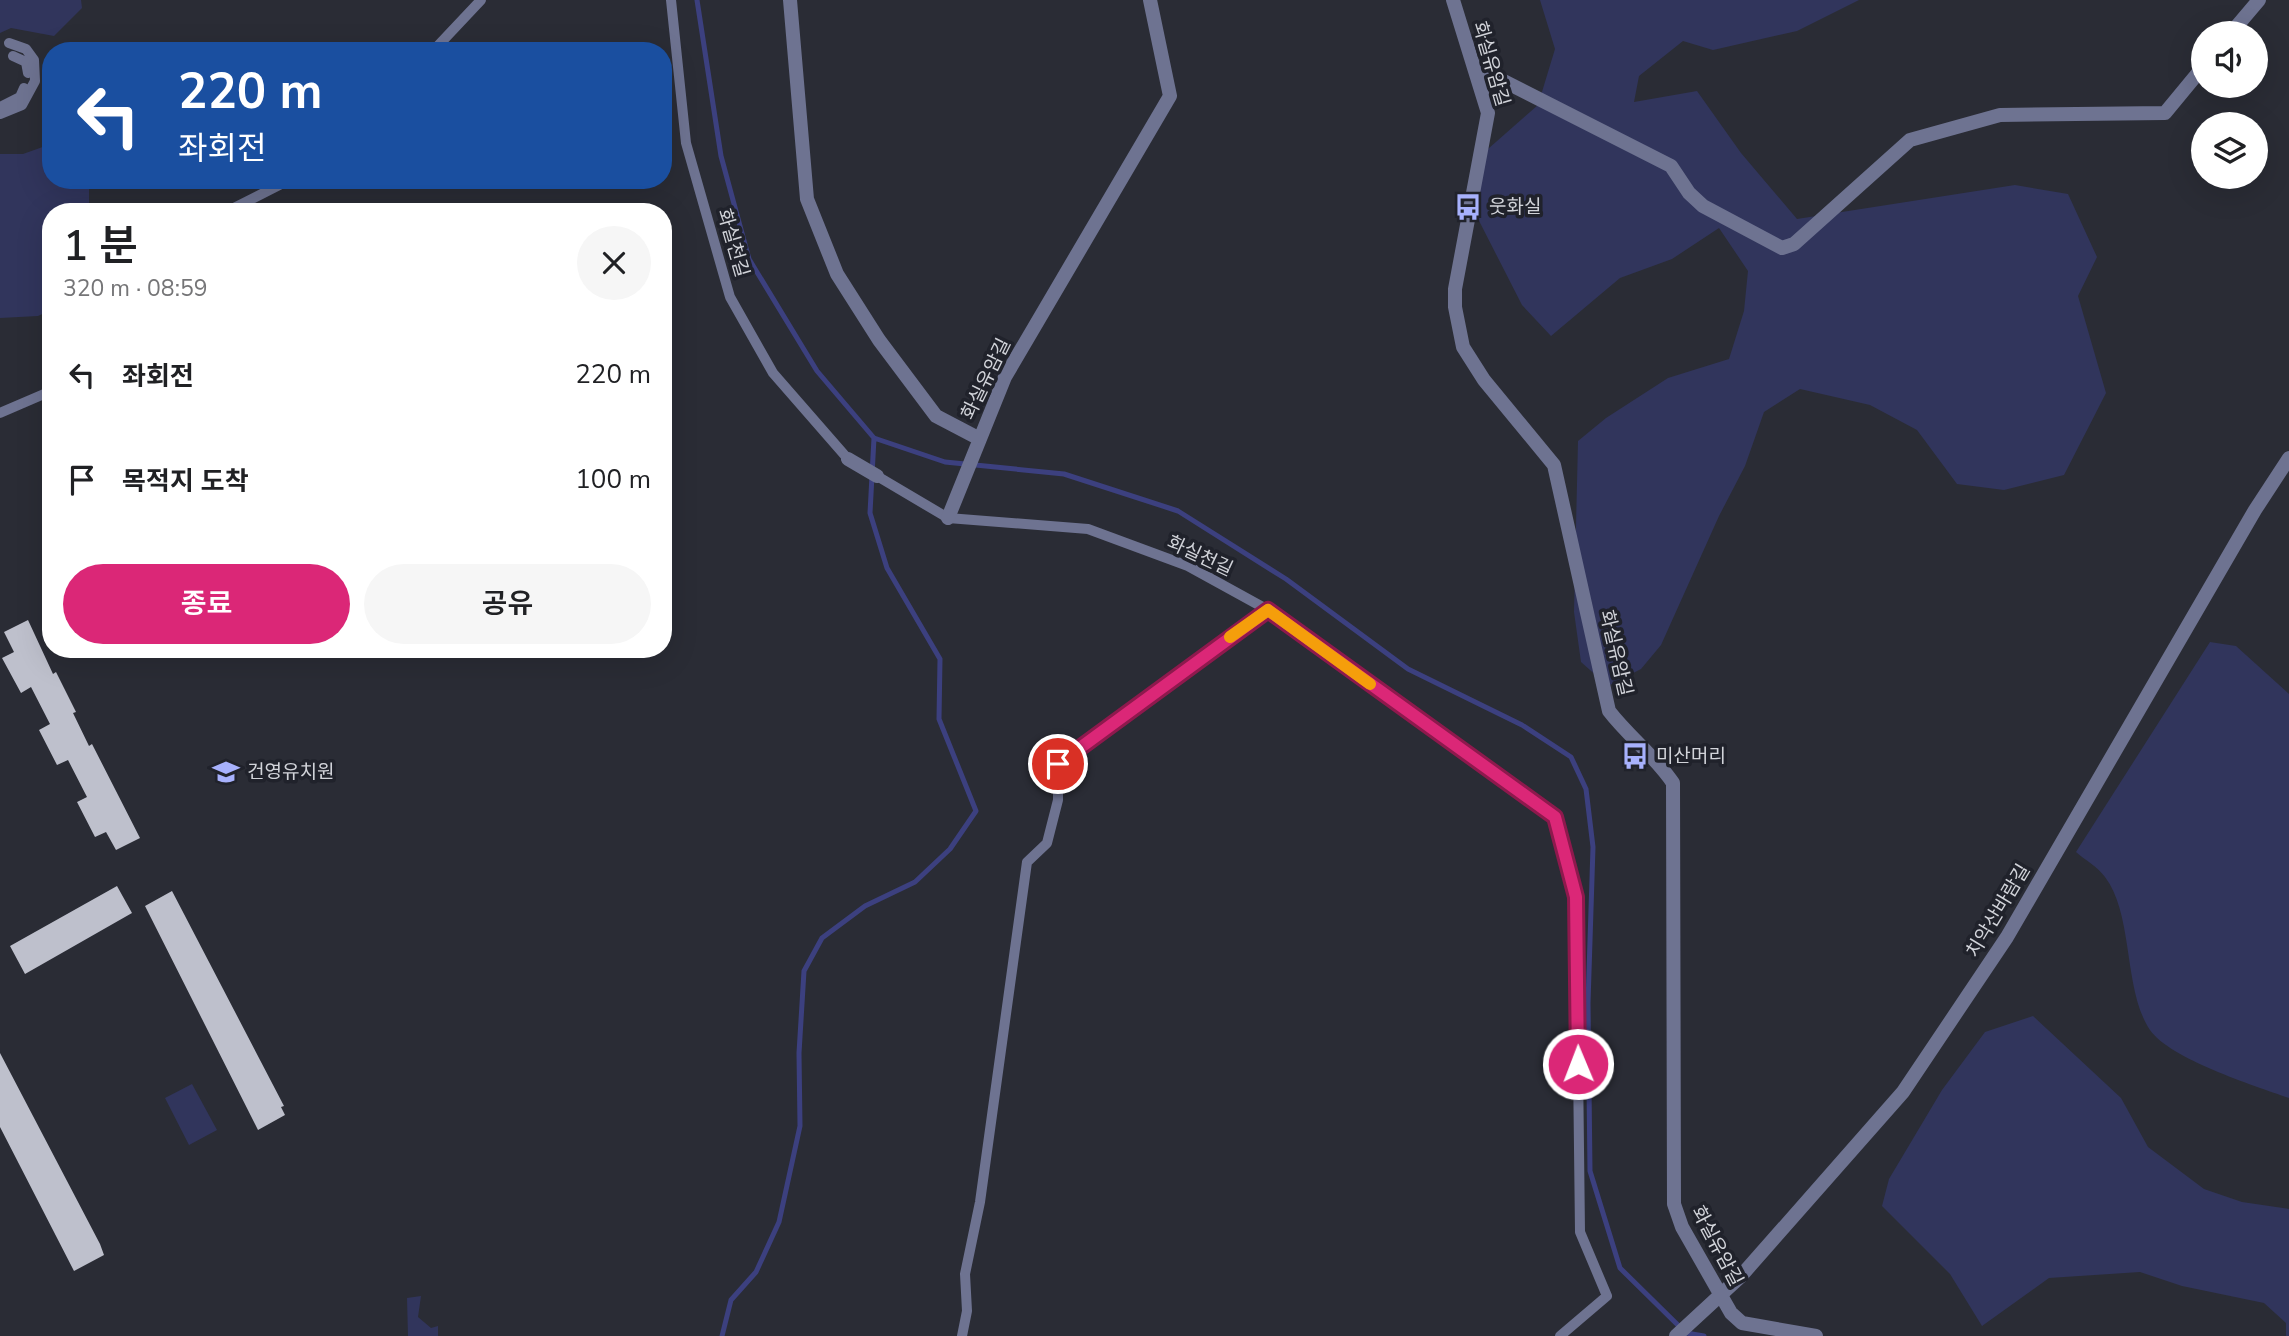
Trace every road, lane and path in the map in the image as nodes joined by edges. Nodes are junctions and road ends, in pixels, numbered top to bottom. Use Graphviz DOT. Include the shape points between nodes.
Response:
graph roads {
  1 [pos="481,0"];
  2 [pos="671,0"];
  3 [pos="790,0"];
  4 [pos="1150,0"];
  5 [pos="1452,0"];
  6 [pos="2259,0"];
  7 [pos="2241,21"];
  8 [pos="441,42"];
  9 [pos="9,43"];
  10 [pos="13,57"];
  11 [pos="1474,66"];
  12 [pos="2191,82"];
  13 [pos="0,107"];
  14 [pos="0,114"];
  15 [pos="271,189"];
  16 [pos="244,203"];
  17 [pos="42,395"];
  18 [pos="0,413"];
  19 [pos="978,438"];
  20 [pos="2289,458"];
  21 [pos="848,459"];
  22 [pos="877,476"];
  23 [pos="948,518"];
  24 [pos="1268,610"];
  25 [pos="962,1336"];
  26 [pos="1560,1336"];
  27 [pos="1676,1336"];
  28 [pos="1816,1336"];
  1 -- 8 [label="lane"];
  2 -- 21 [label="lane, 화실천길" via="686,143 730,297 773,373"];
  3 -- 19 [label="street" via="807,200 837,274 936,416"];
  4 -- 19 [label="street, 화실유암길" via="1170,96 1005,377"];
  5 -- 11 [label="street, 화실유암길"];
  6 -- 7 [label="street"];
  9 -- 14 [label="lane" via="26,49 34,60 34,80 22,105"];
  10 -- 13 [label="lane" via="26,61 29,77 20,97"];
  11 -- 12 [label="street" via="1671,166 1703,206 1782,248 1794,244 1910,140 2000,115 2165,113"];
  11 -- 28 [label="street, 화실유암길" via="1488,113 1455,289 1463,347 1484,380 1554,465 1609,710 1657,759 1673,783 1674,1204 1682,1227 1731,1313 1742,1323"];
  15 -- 16 [label="lane"];
  17 -- 18 [label="lane"];
  19 -- 23 [label="street, 화실유암길"];
  20 -- 27 [label="street, 치악산바람길, bridge" via="2007,937 1911,1081 1741,1276"];
  21 -- 22 [label="street"];
  22 -- 23 [label="lane, 화실천길"];
  23 -- 24 [label="lane, 화실천길" via="1088,529 1188,566"];
  24 -- 25 [label="lane" via="1058,764 1058,800 1047,843 1027,862 980,1202 965,1274 967,1311"];
  24 -- 26 [label="lane" via="1555,817 1576,897 1580,1232 1607,1296"];
}
